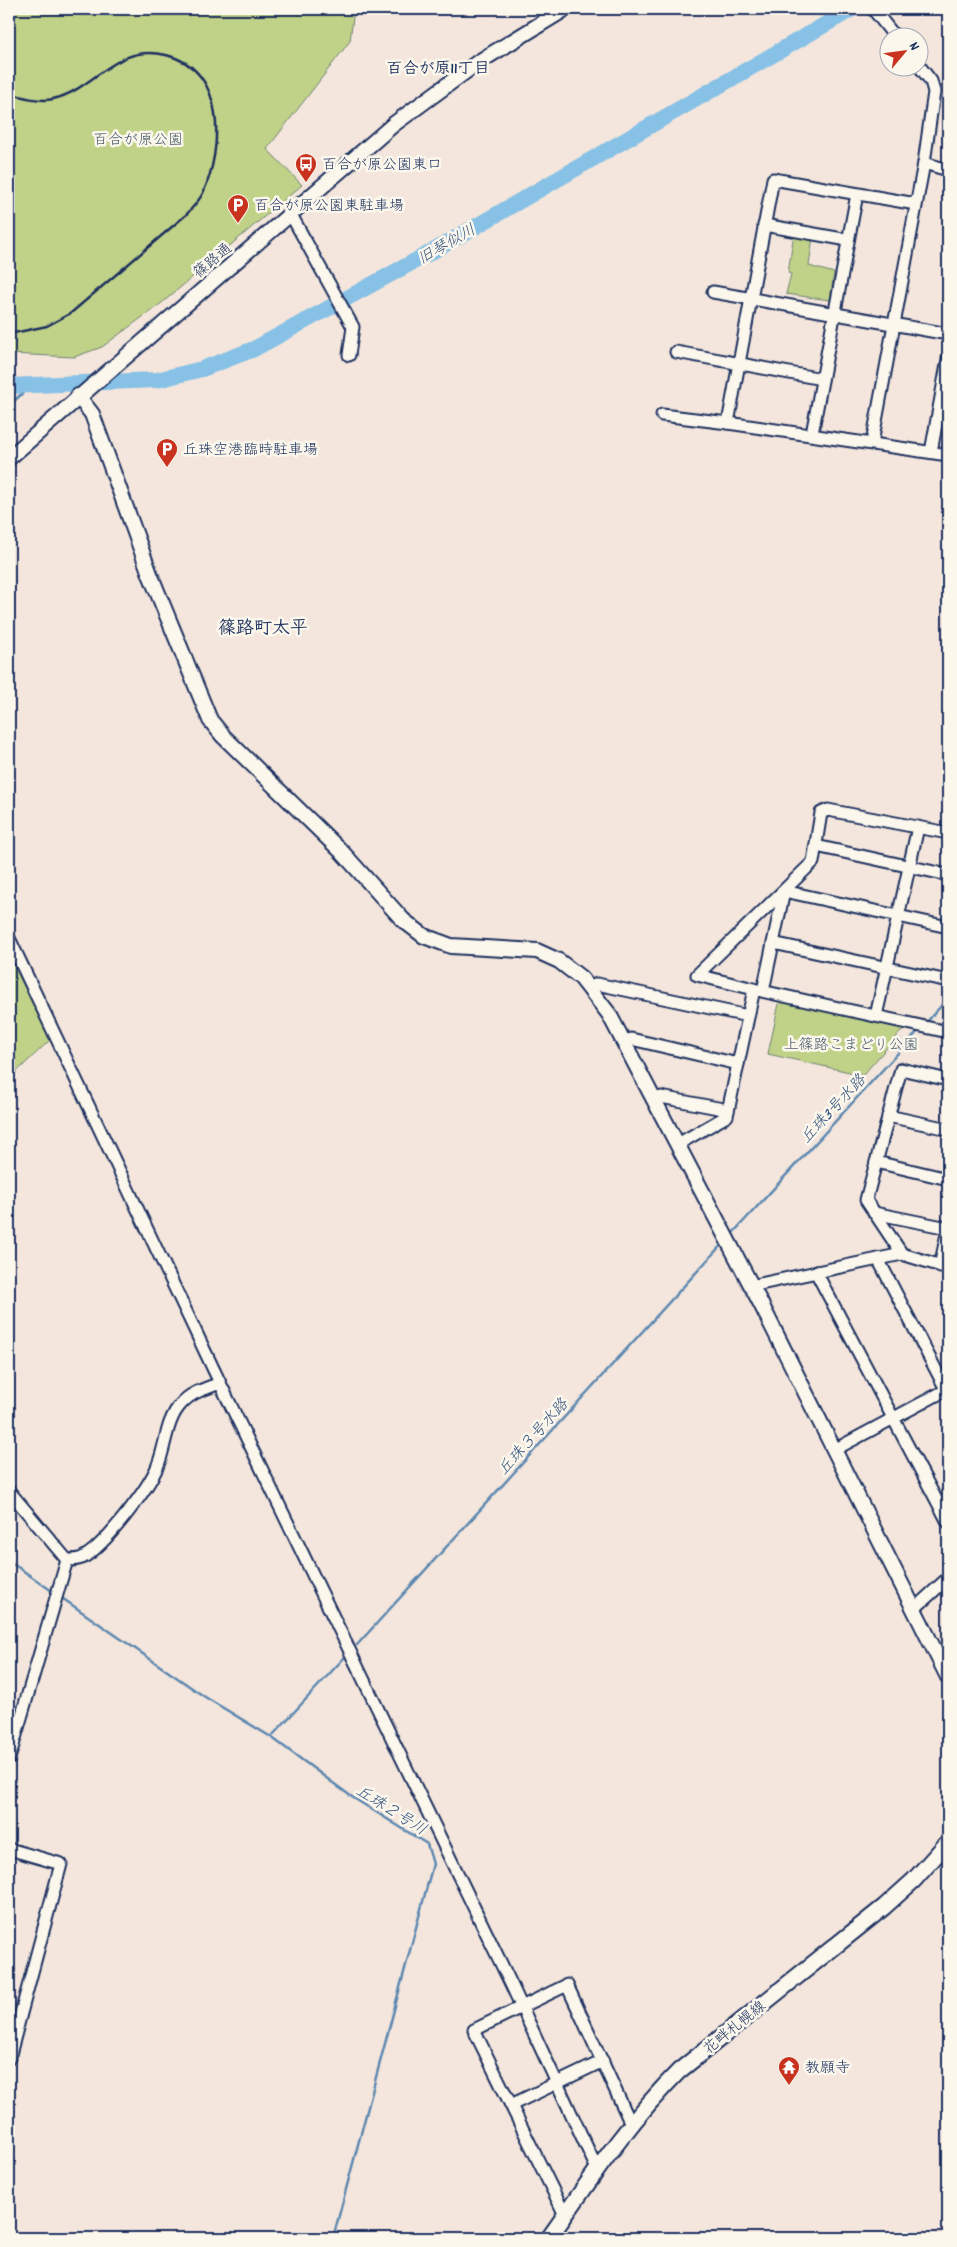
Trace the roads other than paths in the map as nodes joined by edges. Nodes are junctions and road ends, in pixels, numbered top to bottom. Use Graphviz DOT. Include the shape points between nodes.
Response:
graph roads {
  1 [pos="565,9"];
  2 [pos="873,9"];
  3 [pos="888,28"];
  4 [pos="929,78"];
  5 [pos="924,163"];
  6 [pos="948,170"];
  7 [pos="857,194"];
  8 [pos="916,204"];
  9 [pos="290,213"];
  10 [pos="764,225"];
  11 [pos="848,240"];
  12 [pos="713,292"];
  13 [pos="750,299"];
  14 [pos="833,313"];
  15 [pos="893,324"];
  16 [pos="948,334"];
  17 [pos="676,352"];
  18 [pos="350,355"];
  19 [pos="948,359"];
  20 [pos="739,363"];
  21 [pos="822,379"];
  22 [pos="80,395"];
  23 [pos="945,395"];
  24 [pos="662,415"];
  25 [pos="728,423"];
  26 [pos="812,434"];
  27 [pos="872,442"];
  28 [pos="931,452"];
  29 [pos="948,454"];
  30 [pos="9,458"];
  31 [pos="918,827"];
  32 [pos="948,833"];
  33 [pos="816,846"];
  34 [pos="908,866"];
  35 [pos="948,875"];
  36 [pos="784,891"];
  37 [pos="898,916"];
  38 [pos="948,927"];
  39 [pos="9,938"];
  40 [pos="773,943"];
  41 [pos="886,968"];
  42 [pos="948,981"];
  43 [pos="590,989"];
  44 [pos="758,990"];
  45 [pos="748,1016"];
  46 [pos="876,1016"];
  47 [pos="948,1032"];
  48 [pos="624,1042"];
  49 [pos="738,1064"];
  50 [pos="948,1080"];
  51 [pos="654,1100"];
  52 [pos="728,1110"];
  53 [pos="888,1116"];
  54 [pos="948,1130"];
  55 [pos="678,1144"];
  56 [pos="876,1162"];
  57 [pos="948,1179"];
  58 [pos="874,1213"];
  59 [pos="948,1228"];
  60 [pos="902,1254"];
  61 [pos="878,1259"];
  62 [pos="944,1267"];
  63 [pos="816,1272"];
  64 [pos="751,1286"];
  65 [pos="220,1383"];
  66 [pos="948,1391"];
  67 [pos="894,1418"];
  68 [pos="834,1450"];
  69 [pos="9,1491"];
  70 [pos="948,1522"];
  71 [pos="67,1560"];
  72 [pos="948,1578"];
  73 [pos="914,1609"];
  74 [pos="948,1677"];
  75 [pos="9,1758"];
  76 [pos="948,1842"];
  77 [pos="9,1849"];
  78 [pos="522,2006"];
  79 [pos="9,2058"];
  80 [pos="603,2061"];
  81 [pos="558,2083"];
  82 [pos="511,2105"];
  83 [pos="631,2124"];
  84 [pos="597,2169"];
  85 [pos="565,2215"];
  86 [pos="549,2238"];
  1 -- 9 [label="street, 篠路通" via="454,79 394,124"];
  2 -- 3 [label="street"];
  4 -- 5 [label="street" via="934,92"];
  5 -- 6 [label="street"];
  5 -- 8 [label="street"];
  7 -- 8 [label="street"];
  7 -- 10 [label="street" via="773,179"];
  7 -- 11 [label="street"];
  8 -- 15 [label="street"];
  9 -- 18 [label="street" via="354,327"];
  9 -- 22 [label="street, 篠路通"];
  10 -- 11 [label="street"];
  10 -- 13 [label="street"];
  11 -- 14 [label="street"];
  12 -- 13 [label="street"];
  13 -- 14 [label="street"];
  13 -- 20 [label="street"];
  14 -- 15 [label="street"];
  14 -- 21 [label="street"];
  15 -- 16 [label="street"];
  15 -- 27 [label="street"];
  17 -- 20 [label="street"];
  19 -- 23 [label="street"];
  20 -- 21 [label="street"];
  20 -- 25 [label="street"];
  21 -- 26 [label="street"];
  22 -- 30 [label="street, 篠路通"];
  22 -- 43 [label="street" via="92,414 150,574 210,720 223,736 342,852 403,920 424,936 451,946 537,951 559,961"];
  23 -- 28 [label="street"];
  24 -- 25 [label="street"];
  25 -- 26 [label="street"];
  26 -- 27 [label="street"];
  27 -- 28 [label="street"];
  28 -- 29 [label="street"];
  31 -- 32 [label="street"];
  31 -- 33 [label="street" via="828,810 821,813"];
  31 -- 34 [label="street"];
  33 -- 34 [label="street"];
  33 -- 36 [label="street" via="813,862"];
  34 -- 35 [label="street"];
  34 -- 37 [label="street"];
  36 -- 37 [label="street"];
  36 -- 40 [label="street"];
  36 -- 44 [label="street" via="697,974"];
  37 -- 38 [label="street"];
  37 -- 41 [label="street"];
  39 -- 65 [label="street"];
  40 -- 41 [label="street"];
  40 -- 44 [label="street"];
  41 -- 42 [label="street"];
  41 -- 46 [label="street"];
  43 -- 45 [label="street" via="596,984"];
  43 -- 48 [label="street" via="610,1014"];
  44 -- 45 [label="street"];
  44 -- 46 [label="street"];
  45 -- 49 [label="street"];
  46 -- 47 [label="street"];
  48 -- 49 [label="street" via="631,1039"];
  48 -- 51 [label="street"];
  49 -- 52 [label="street"];
  50 -- 53 [label="street" via="901,1069"];
  51 -- 52 [label="street" via="661,1096"];
  51 -- 55 [label="street"];
  52 -- 55 [label="street" via="726,1116"];
  53 -- 54 [label="street"];
  53 -- 56 [label="street"];
  55 -- 64 [label="street"];
  56 -- 57 [label="street"];
  56 -- 58 [label="street" via="866,1200"];
  58 -- 59 [label="street"];
  58 -- 60 [label="street"];
  59 -- 62 [label="street"];
  60 -- 61 [label="street"];
  60 -- 62 [label="street"];
  61 -- 63 [label="street"];
  61 -- 66 [label="street"];
  63 -- 64 [label="street"];
  63 -- 67 [label="street"];
  64 -- 68 [label="street"];
  65 -- 71 [label="street" via="190,1394 179,1406 168,1429 158,1465 142,1492 99,1546 80,1559"];
  65 -- 78 [label="street"];
  66 -- 67 [label="street"];
  67 -- 68 [label="street"];
  67 -- 70 [label="street"];
  68 -- 73 [label="street"];
  69 -- 71 [label="street"];
  71 -- 75 [label="street"];
  72 -- 73 [label="street"];
  73 -- 74 [label="street"];
  76 -- 83 [label="main road, 花畔札幌線" via="914,1880 884,1906 679,2071"];
  77 -- 79 [label="street" via="61,1864"];
  78 -- 80 [label="street" via="567,1985"];
  78 -- 81 [label="street"];
  78 -- 82 [label="street" via="474,2030"];
  80 -- 81 [label="street"];
  80 -- 83 [label="street"];
  81 -- 82 [label="street"];
  81 -- 84 [label="street"];
  82 -- 85 [label="street"];
  83 -- 84 [label="main road, 花畔札幌線"];
  84 -- 85 [label="main road, 花畔札幌線"];
  85 -- 86 [label="main road, 花畔札幌線"];
}
